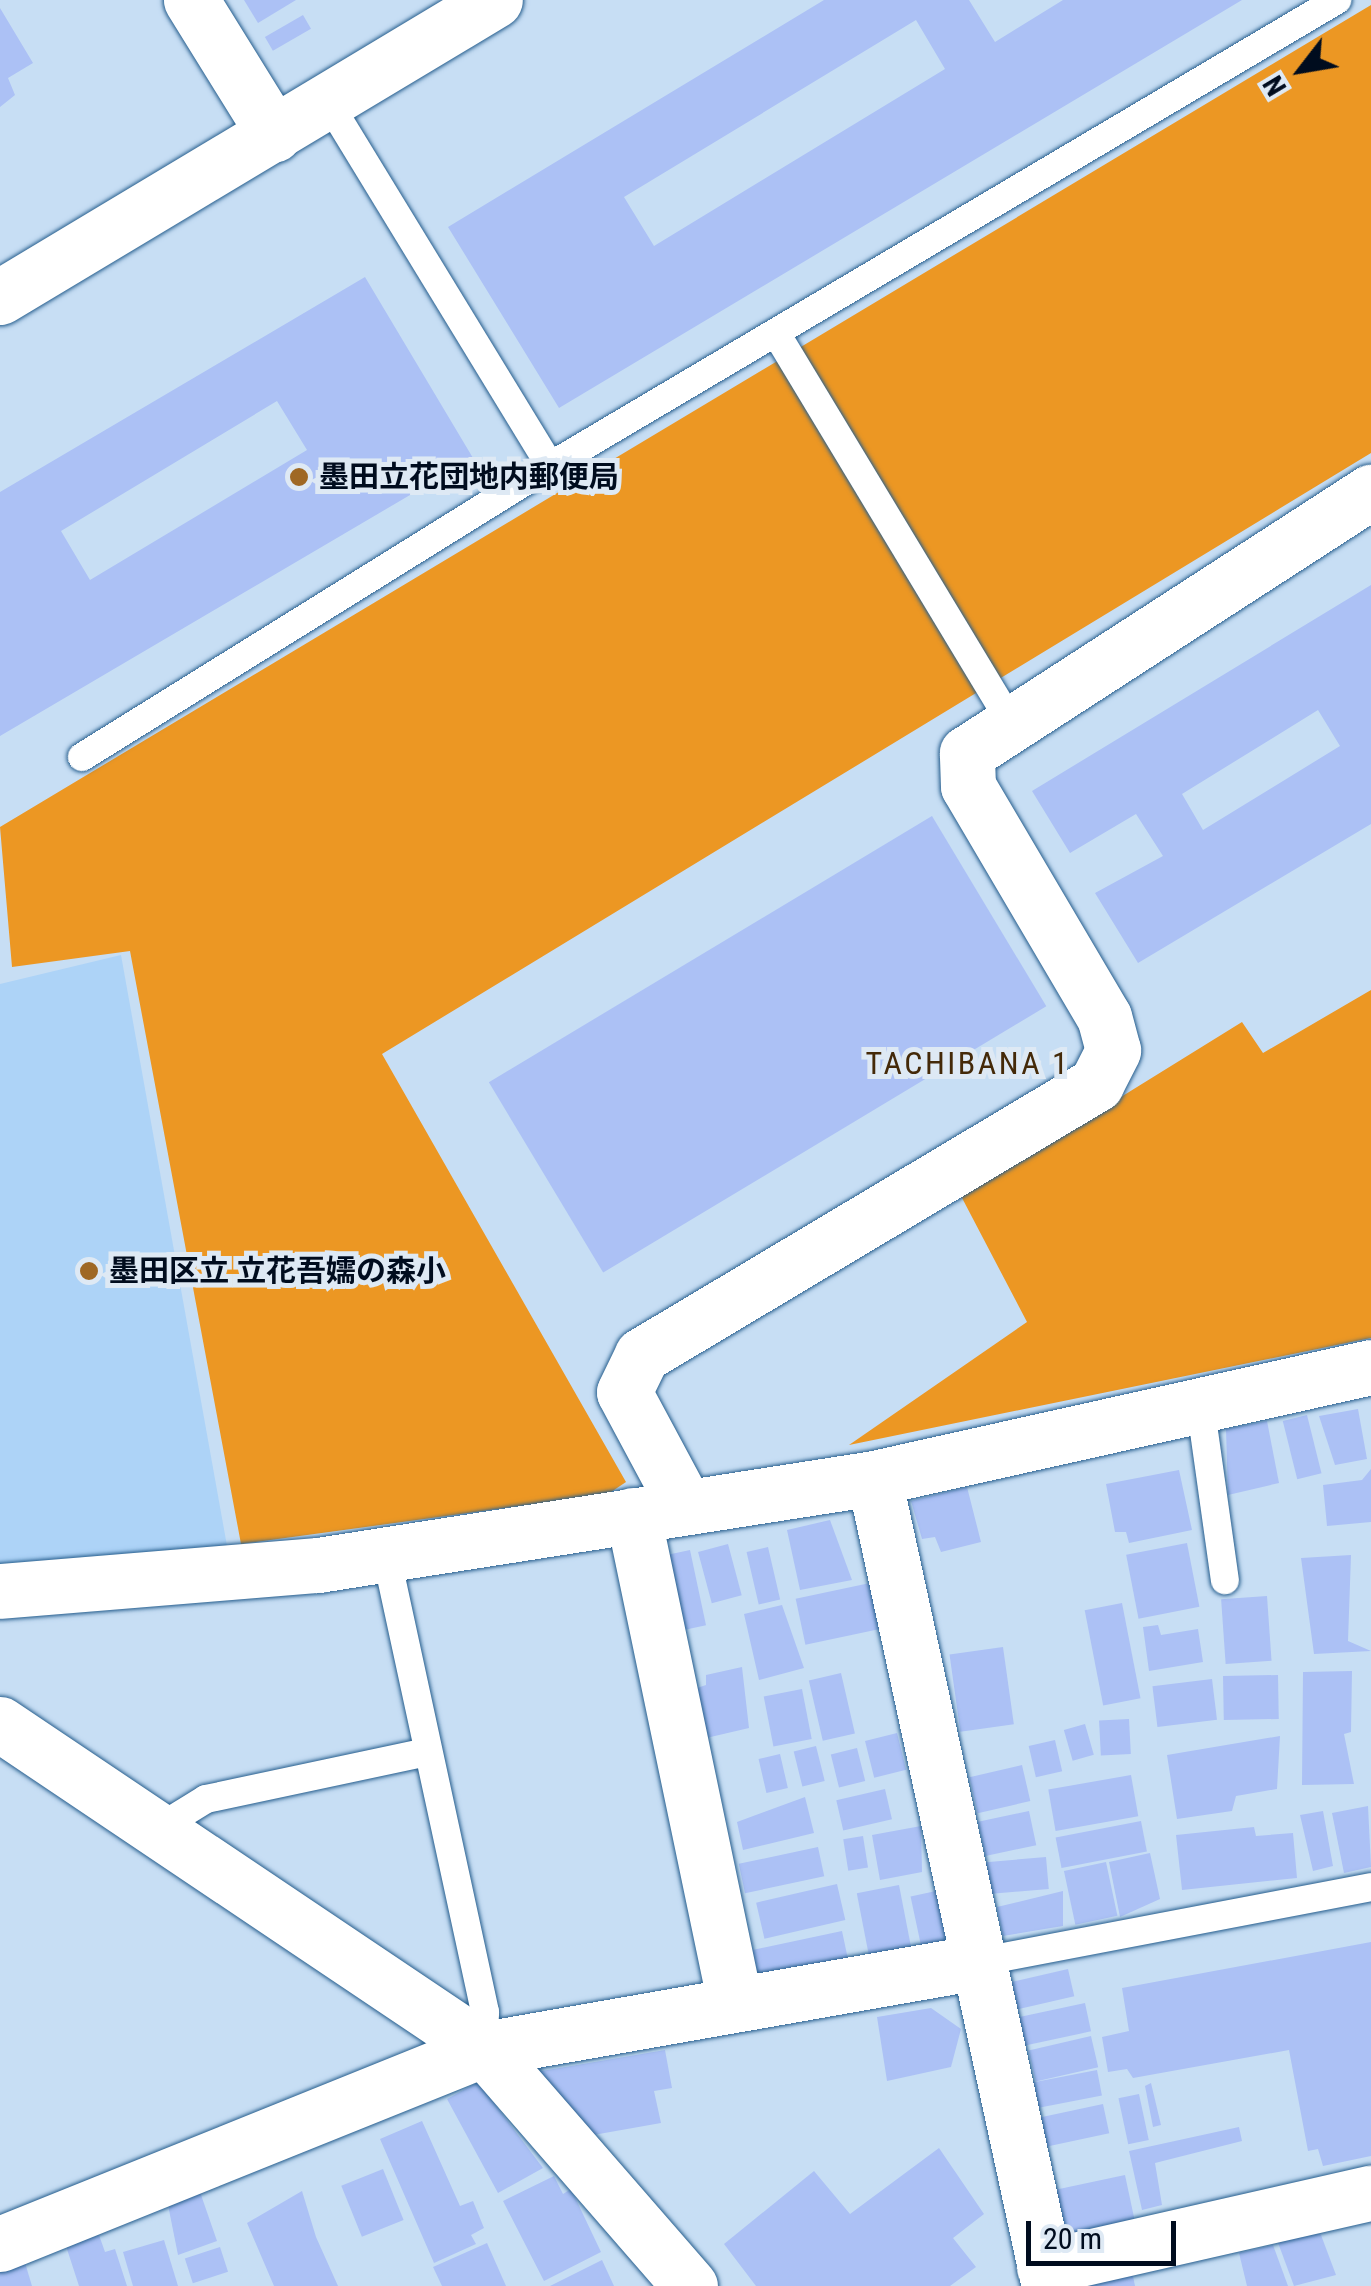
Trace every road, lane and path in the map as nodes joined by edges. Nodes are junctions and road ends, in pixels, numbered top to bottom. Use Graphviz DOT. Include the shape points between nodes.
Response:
graph roads {
  1 [pos="191,0"];
  2 [pos="496,0"];
  3 [pos="1336,0"];
  4 [pos="328,102"];
  5 [pos="274,134"];
  6 [pos="0,297"];
  7 [pos="779,338"];
  8 [pos="550,466"];
  9 [pos="1371,492"];
  10 [pos="1010,721"];
  11 [pos="82,757"];
  12 [pos="1371,1367"];
  13 [pos="1200,1404"];
  14 [pos="874,1478"];
  15 [pos="659,1510"];
  16 [pos="386,1554"];
  17 [pos="1225,1580"];
  18 [pos="0,1591"];
  19 [pos="0,1724"];
  20 [pos="427,1752"];
  21 [pos="154,1831"];
  22 [pos="1371,1887"];
  23 [pos="978,1962"];
  24 [pos="735,2004"];
  25 [pos="484,2049"];
  26 [pos="1371,2193"];
  27 [pos="0,2244"];
  28 [pos="1047,2276"];
  29 [pos="690,2286"];
  1 -- 5 [label="street"];
  2 -- 4 [label="street"];
  3 -- 7 [label="lane"];
  4 -- 5 [label="street"];
  4 -- 8 [label="lane"];
  5 -- 6 [label="street"];
  7 -- 8 [label="lane"];
  7 -- 10 [label="lane"];
  8 -- 11 [label="lane"];
  9 -- 10 [label="street"];
  10 -- 15 [label="street" via="967,753 968,786 1104,1017 1113,1050 1096,1084 642,1356 624,1392"];
  12 -- 13 [label="street"];
  13 -- 14 [label="street"];
  13 -- 17 [label="lane"];
  14 -- 15 [label="street"];
  14 -- 23 [label="street"];
  15 -- 16 [label="street"];
  15 -- 24 [label="street"];
  16 -- 18 [label="street"];
  16 -- 20 [label="lane"];
  19 -- 21 [label="street"];
  20 -- 21 [label="lane" via="206,1799"];
  20 -- 25 [label="lane" via="486,2012"];
  21 -- 25 [label="street"];
  22 -- 23 [label="lane"];
  23 -- 24 [label="street"];
  23 -- 28 [label="street"];
  24 -- 25 [label="street"];
  25 -- 27 [label="street"];
  25 -- 29 [label="street"];
  26 -- 28 [label="street"];
}
